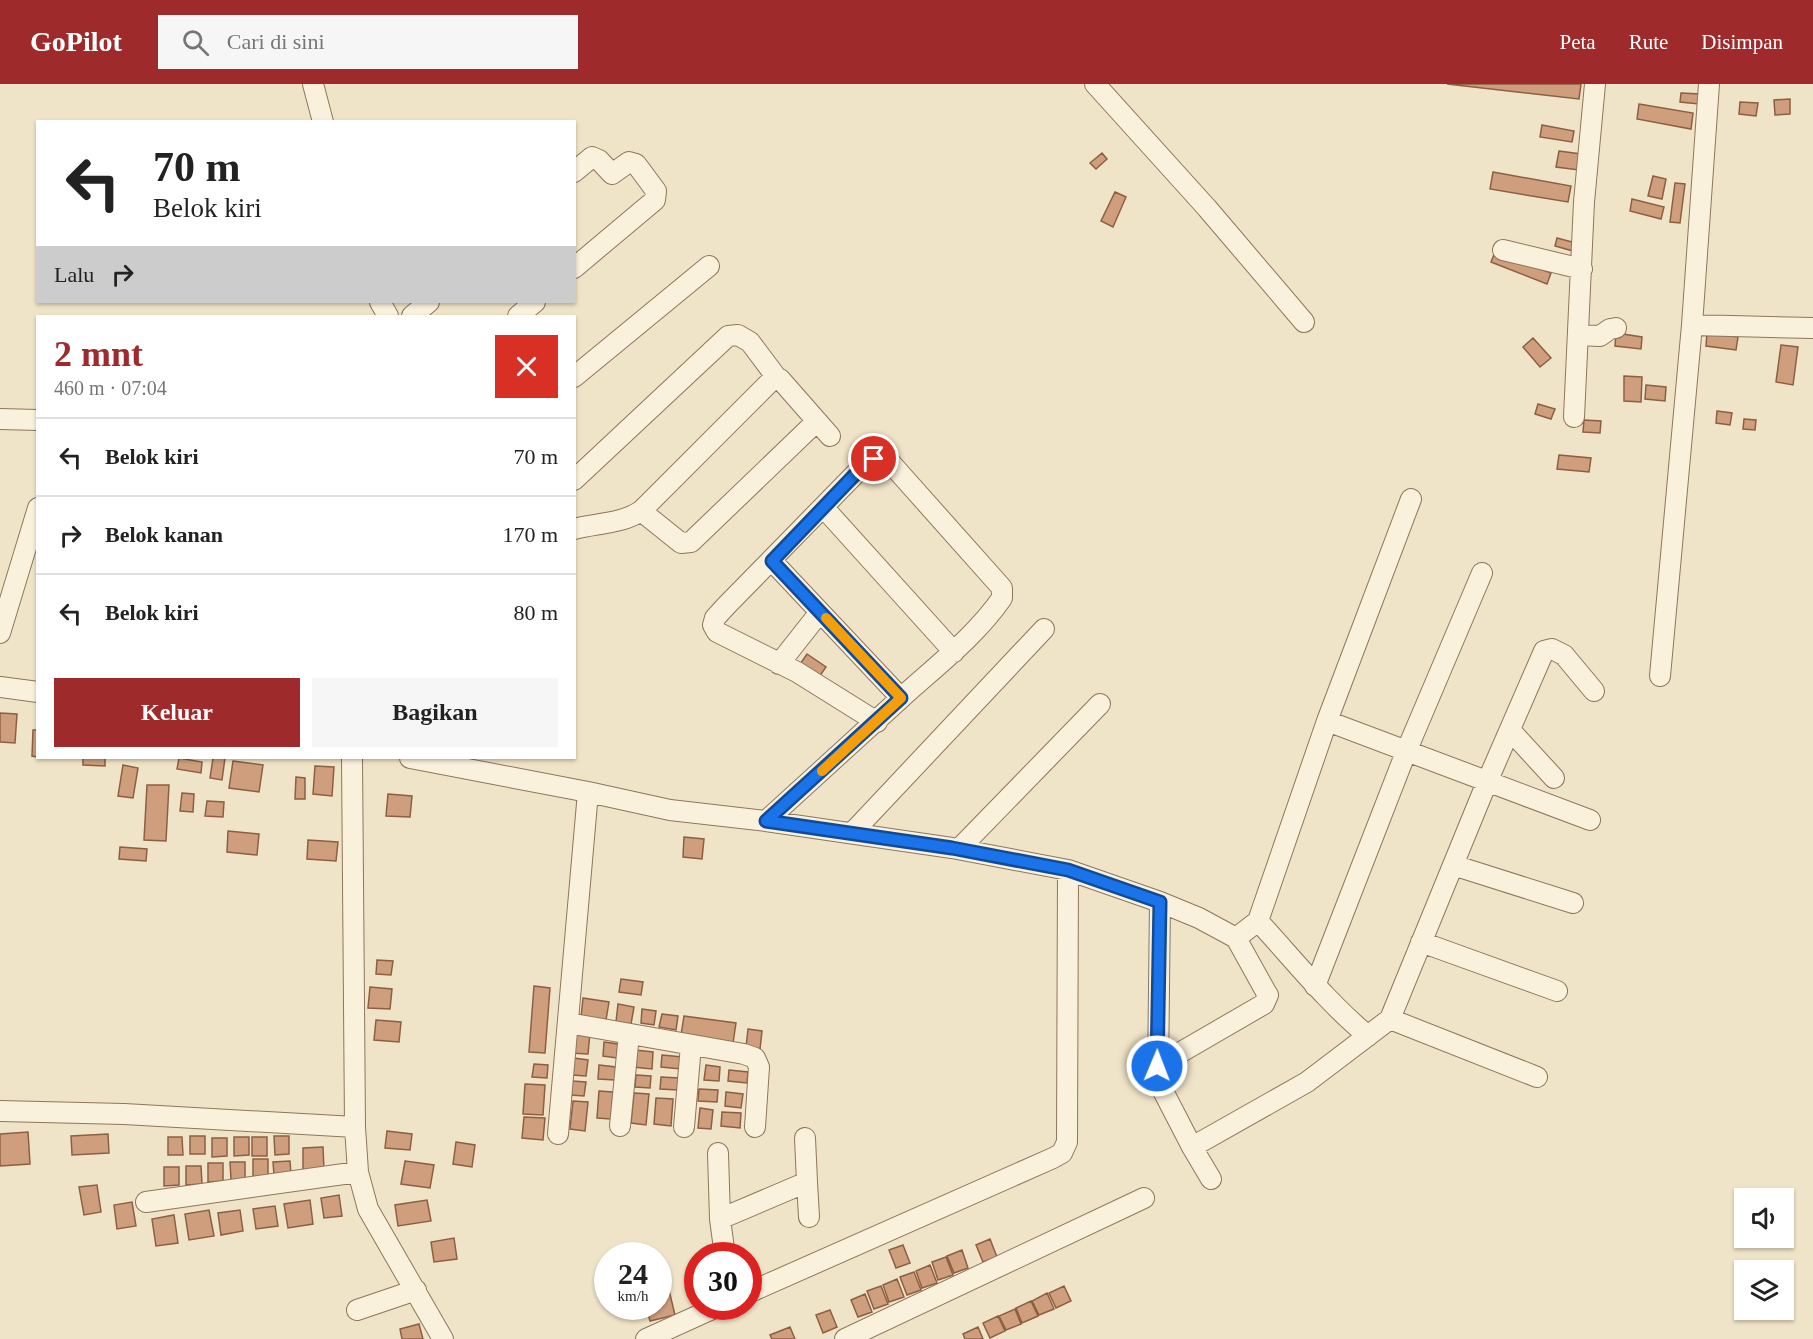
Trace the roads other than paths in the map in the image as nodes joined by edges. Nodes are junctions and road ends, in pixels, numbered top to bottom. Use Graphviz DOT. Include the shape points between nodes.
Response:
graph roads {
  1 [pos="313,84"];
  2 [pos="1095,84"];
  3 [pos="1595,84"];
  4 [pos="1709,84"];
  5 [pos="322,120"];
  6 [pos="576,170"];
  7 [pos="1503,250"];
  8 [pos="576,266"];
  9 [pos="709,266"];
  10 [pos="1582,269"];
  11 [pos="428,303"];
  12 [pos="535,303"];
  13 [pos="413,315"];
  14 [pos="519,315"];
  15 [pos="1304,322"];
  16 [pos="1692,325"];
  17 [pos="1616,328"];
  18 [pos="1813,328"];
  19 [pos="1578,335"];
  20 [pos="576,375"];
  21 [pos="777,378"];
  22 [pos="1574,417"];
  23 [pos="0,419"];
  24 [pos="36,420"];
  25 [pos="817,421"];
  26 [pos="830,436"];
  27 [pos="576,478"];
  28 [pos="1411,499"];
  29 [pos="824,508"];
  30 [pos="641,511"];
  31 [pos="36,515"];
  32 [pos="576,528"];
  33 [pos="772,561"];
  34 [pos="1482,573"];
  35 [pos="820,612"];
  36 [pos="1044,629"];
  37 [pos="0,633"];
  38 [pos="954,651"];
  39 [pos="779,664"];
  40 [pos="1660,676"];
  41 [pos="0,687"];
  42 [pos="1594,691"];
  43 [pos="36,692"];
  44 [pos="901,698"];
  45 [pos="1100,705"];
  46 [pos="1327,721"];
  47 [pos="877,722"];
  48 [pos="1510,730"];
  49 [pos="1406,752"];
  50 [pos="352,759"];
  51 [pos="435,760"];
  52 [pos="494,765"];
  53 [pos="1554,778"];
  54 [pos="1487,782"];
  55 [pos="588,792"];
  56 [pos="1590,820"];
  57 [pos="766,821"];
  58 [pos="852,833"];
  59 [pos="959,849"];
  60 [pos="1453,865"];
  61 [pos="1068,870"];
  62 [pos="1160,902"];
  63 [pos="1573,903"];
  64 [pos="1257,921"];
  65 [pos="1236,938"];
  66 [pos="1421,942"];
  67 [pos="1315,986"];
  68 [pos="1557,992"];
  69 [pos="1390,1019"];
  70 [pos="567,1023"];
  71 [pos="629,1034"];
  72 [pos="1368,1036"];
  73 [pos="691,1045"];
  74 [pos="1157,1066"];
  75 [pos="1538,1077"];
  76 [pos="0,1111"];
  77 [pos="620,1126"];
  78 [pos="355,1127"];
  79 [pos="684,1127"];
  80 [pos="755,1127"];
  81 [pos="558,1134"];
  82 [pos="805,1138"];
  83 [pos="1192,1147"];
  84 [pos="718,1154"];
  85 [pos="358,1172"];
  86 [pos="1211,1179"];
  87 [pos="807,1182"];
  88 [pos="1144,1198"];
  89 [pos="146,1202"];
  90 [pos="809,1216"];
  91 [pos="720,1220"];
  92 [pos="723,1242"];
  93 [pos="762,1287"];
  94 [pos="416,1290"];
  95 [pos="357,1310"];
  96 [pos="688,1320"];
  97 [pos="443,1339"];
  98 [pos="646,1339"];
  99 [pos="844,1339"];
  1 -- 5 [label="street"];
  2 -- 15 [label="street"];
  3 -- 10 [label="street"];
  4 -- 16 [label="street"];
  6 -- 8 [label="street" via="592,157 612,174 629,162 636,164 656,191 655,200"];
  7 -- 10 [label="street"];
  9 -- 20 [label="street"];
  10 -- 19 [label="street"];
  11 -- 13 [label="street"];
  12 -- 14 [label="street"];
  16 -- 18 [label="street"];
  16 -- 40 [label="street"];
  17 -- 19 [label="street" via="1600,336"];
  19 -- 22 [label="street"];
  21 -- 25 [label="street"];
  21 -- 27 [label="street" via="750,342 738,335 728,336"];
  21 -- 30 [label="street"];
  23 -- 24 [label="street"];
  25 -- 26 [label="street"];
  25 -- 30 [label="street" via="691,542 681,543"];
  28 -- 46 [label="street"];
  29 -- 33 [label="street"];
  29 -- 38 [label="street"];
  29 -- 38 [label="street" via="870,460 888,460 1003,590 999,602"];
  30 -- 32 [label="street" via="618,522"];
  31 -- 37 [label="street"];
  33 -- 35 [label="street"];
  33 -- 39 [label="street" via="715,618 713,628"];
  34 -- 49 [label="street"];
  35 -- 39 [label="street"];
  35 -- 44 [label="street"];
  36 -- 58 [label="street"];
  38 -- 44 [label="street"];
  39 -- 47 [label="street"];
  41 -- 43 [label="street"];
  42 -- 48 [label="street" via="1564,655 1552,649 1544,651"];
  44 -- 47 [label="street"];
  45 -- 59 [label="street"];
  46 -- 49 [label="street"];
  46 -- 64 [label="street"];
  47 -- 57 [label="street"];
  48 -- 53 [label="street"];
  48 -- 54 [label="street"];
  49 -- 54 [label="street"];
  49 -- 67 [label="street"];
  50 -- 78 [label="street"];
  51 -- 52 [label="street"];
  52 -- 55 [label="street"];
  54 -- 56 [label="street"];
  54 -- 60 [label="street"];
  55 -- 57 [label="street" via="670,810"];
  55 -- 70 [label="street"];
  57 -- 58 [label="street"];
  58 -- 59 [label="street"];
  59 -- 61 [label="street"];
  60 -- 63 [label="street"];
  60 -- 66 [label="street"];
  61 -- 62 [label="street"];
  61 -- 93 [label="street" via="1067,1142 1062,1153"];
  62 -- 65 [label="street"];
  62 -- 74 [label="street"];
  64 -- 65 [label="street"];
  64 -- 67 [label="street"];
  65 -- 74 [label="street" via="1268,995 1264,1004"];
  66 -- 68 [label="street"];
  66 -- 69 [label="street"];
  67 -- 72 [label="street"];
  69 -- 72 [label="street"];
  69 -- 75 [label="street"];
  70 -- 71 [label="street"];
  70 -- 81 [label="street"];
  71 -- 73 [label="street"];
  71 -- 77 [label="street"];
  72 -- 83 [label="street" via="1307,1082"];
  73 -- 79 [label="street"];
  73 -- 80 [label="street" via="757,1060"];
  74 -- 83 [label="street" via="1161,1086"];
  76 -- 78 [label="street"];
  78 -- 85 [label="street"];
  82 -- 87 [label="street"];
  83 -- 86 [label="street"];
  84 -- 91 [label="street"];
  85 -- 89 [label="street"];
  85 -- 94 [label="street" via="368,1209"];
  87 -- 90 [label="street"];
  87 -- 91 [label="street"];
  88 -- 99 [label="street"];
  91 -- 92 [label="street"];
  94 -- 95 [label="street"];
  94 -- 97 [label="street"];
  96 -- 98 [label="street"];
}
